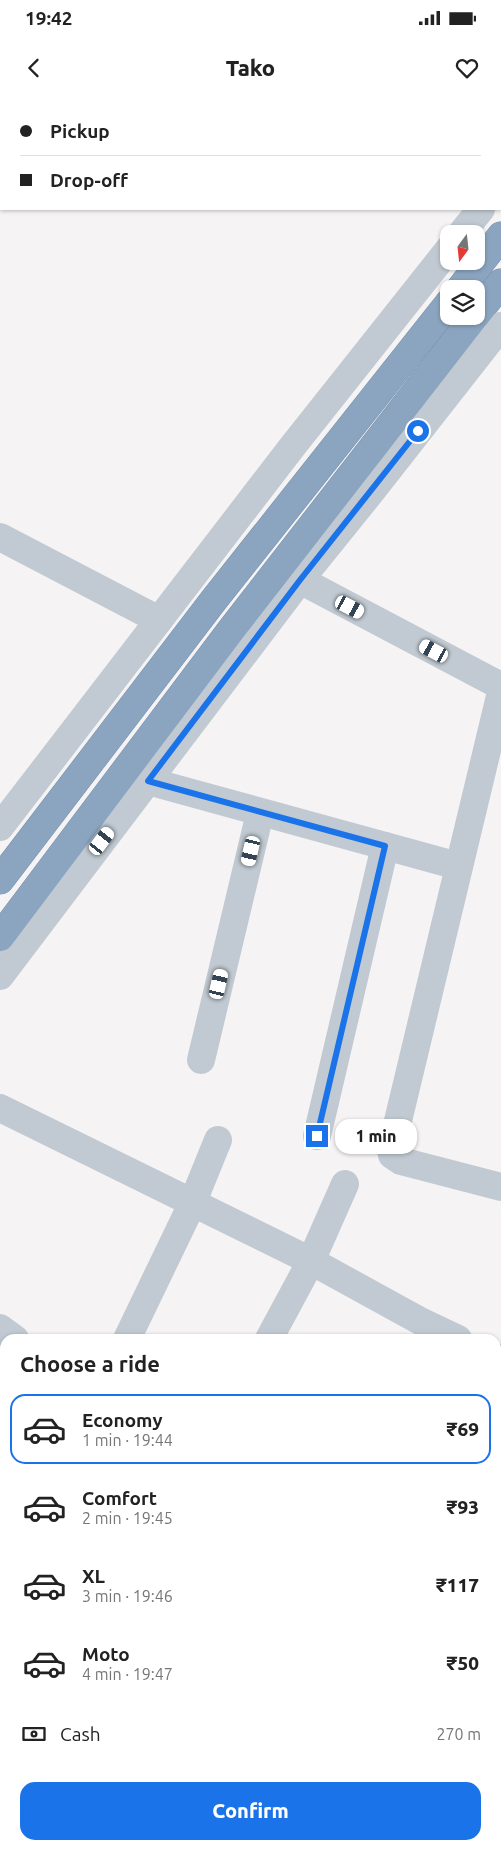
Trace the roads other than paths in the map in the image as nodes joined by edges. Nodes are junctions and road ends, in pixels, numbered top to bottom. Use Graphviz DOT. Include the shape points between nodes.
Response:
graph roads {
  1 [pos="480,210"];
  2 [pos="468,225"];
  3 [pos="501,236"];
  4 [pos="440,260"];
  5 [pos="467,280"];
  6 [pos="501,283"];
  7 [pos="485,304"];
  8 [pos="440,313"];
  9 [pos="469,325"];
  10 [pos="501,326"];
  11 [pos="0,537"];
  12 [pos="300,580"];
  13 [pos="159,620"];
  14 [pos="501,686"];
  15 [pos="501,692"];
  16 [pos="148,781"];
  17 [pos="260,813"];
  18 [pos="0,827"];
  19 [pos="385,846"];
  20 [pos="458,866"];
  21 [pos="0,880"];
  22 [pos="0,937"];
  23 [pos="0,976"];
  24 [pos="201,1060"];
  25 [pos="0,1108"];
  26 [pos="317,1136"];
  27 [pos="218,1140"];
  28 [pos="345,1184"];
  29 [pos="501,1187"];
  30 [pos="192,1204"];
  31 [pos="311,1261"];
  32 [pos="418,1330"];
  33 [pos="129,1334"];
  34 [pos="272,1334"];
  35 [pos="436,1334"];
  1 -- 2 [label="street"];
  3 -- 5 [label="highway"];
  4 -- 13 [label="street"];
  6 -- 7 [label="highway"];
  8 -- 21 [label="highway" via="213,601"];
  9 -- 22 [label="highway" via="231,630"];
  10 -- 12 [label="street"];
  11 -- 13 [label="street"];
  12 -- 14 [label="street"];
  12 -- 16 [label="street"];
  13 -- 18 [label="street"];
  15 -- 20 [label="street"];
  16 -- 17 [label="street"];
  16 -- 23 [label="street"];
  17 -- 19 [label="street"];
  17 -- 24 [label="street"];
  19 -- 20 [label="street"];
  19 -- 26 [label="street"];
  20 -- 29 [label="street" via="391,1150 401,1161"];
  25 -- 30 [label="street"];
  27 -- 30 [label="street"];
  28 -- 31 [label="street"];
  30 -- 31 [label="street"];
  30 -- 33 [label="street"];
  31 -- 32 [label="street"];
  31 -- 34 [label="street"];
  32 -- 35 [label="street"];
}
